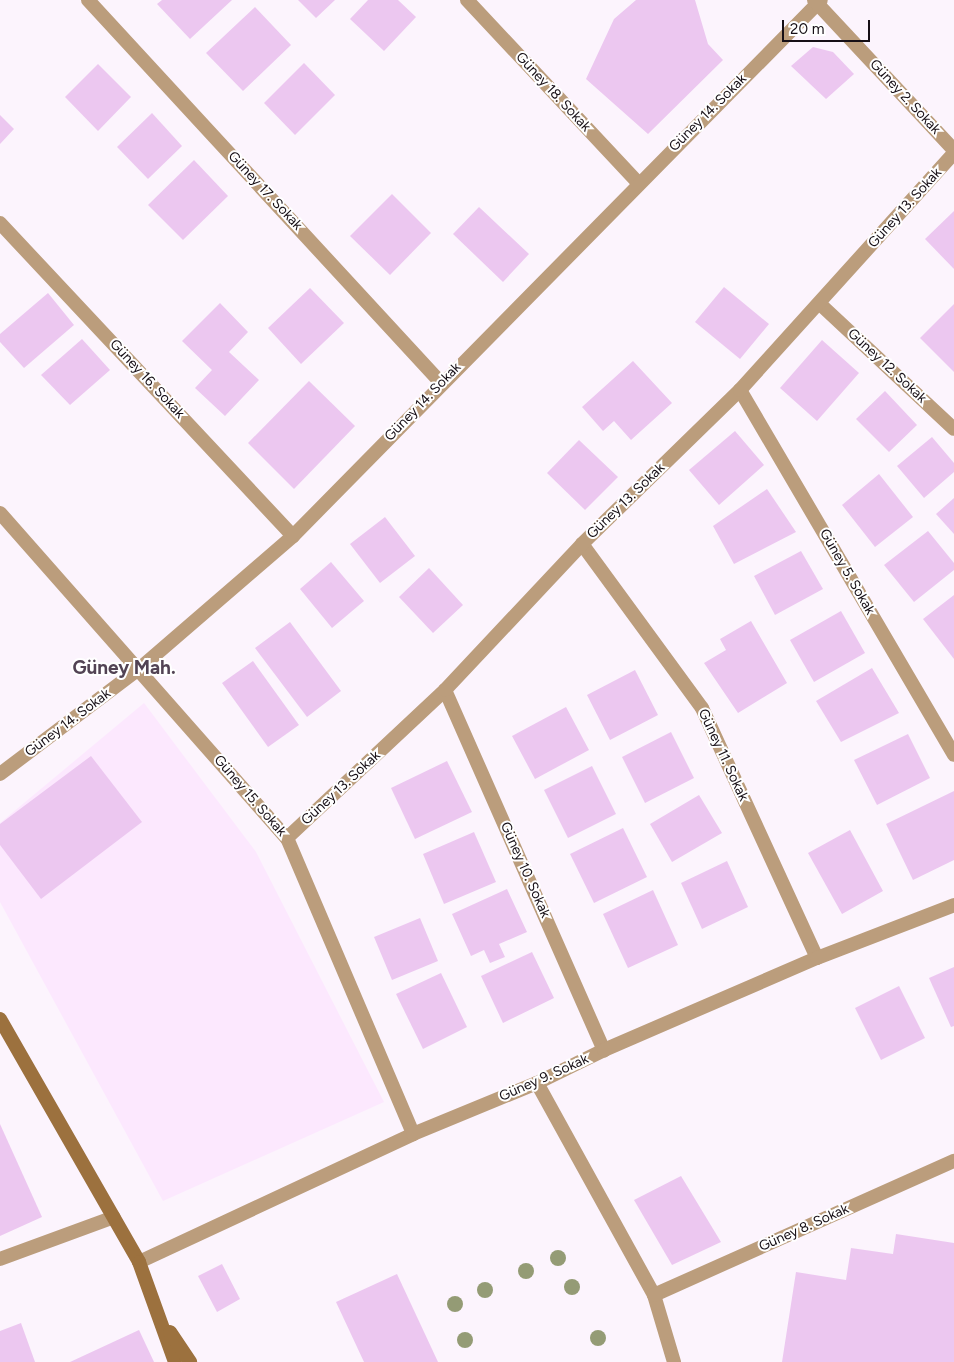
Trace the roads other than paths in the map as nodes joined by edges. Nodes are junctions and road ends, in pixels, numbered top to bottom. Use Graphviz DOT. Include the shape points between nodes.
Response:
graph roads {
  1 [pos="88,0"];
  2 [pos="467,0"];
  3 [pos="818,1"];
  4 [pos="954,152"];
  5 [pos="638,183"];
  6 [pos="0,223"];
  7 [pos="820,304"];
  8 [pos="441,383"];
  9 [pos="740,390"];
  10 [pos="954,429"];
  11 [pos="0,513"];
  12 [pos="293,536"];
  13 [pos="582,544"];
  14 [pos="139,669"];
  15 [pos="445,690"];
  16 [pos="954,755"];
  17 [pos="0,774"];
  18 [pos="287,838"];
  19 [pos="954,905"];
  20 [pos="817,958"];
  21 [pos="0,1019"];
  22 [pos="604,1050"];
  23 [pos="537,1082"];
  24 [pos="413,1134"];
  25 [pos="954,1161"];
  26 [pos="114,1217"];
  27 [pos="0,1259"];
  28 [pos="139,1262"];
  29 [pos="654,1295"];
  30 [pos="156,1312"];
  31 [pos="175,1362"];
  32 [pos="190,1362"];
  33 [pos="674,1362"];
  1 -- 8 [label="street, Güney 17. Sokak"];
  2 -- 5 [label="street, Güney 18. Sokak"];
  3 -- 4 [label="street, Güney 2. Sokak"];
  3 -- 5 [label="street, Güney 14. Sokak"];
  4 -- 7 [label="street, Güney 13. Sokak"];
  5 -- 8 [label="street, Güney 14. Sokak"];
  6 -- 12 [label="street, Güney 16. Sokak"];
  7 -- 9 [label="street, Güney 13. Sokak"];
  7 -- 10 [label="street, Güney 12. Sokak"];
  8 -- 12 [label="street, Güney 14. Sokak"];
  9 -- 13 [label="street, Güney 13. Sokak"];
  9 -- 16 [label="street, Güney 5. Sokak"];
  11 -- 14 [label="street, Güney 15. Sokak"];
  12 -- 14 [label="street, Güney 14. Sokak"];
  13 -- 15 [label="street, Güney 13. Sokak"];
  13 -- 20 [label="street, Güney 11. Sokak" via="702,708"];
  14 -- 17 [label="street, Güney 14. Sokak"];
  14 -- 18 [label="street, Güney 15. Sokak"];
  15 -- 18 [label="street, Güney 13. Sokak"];
  15 -- 22 [label="street, Güney 10. Sokak"];
  18 -- 24 [label="street, Güney 15. Sokak"];
  19 -- 20 [label="street, Güney 9. Sokak"];
  20 -- 22 [label="street, Güney 9. Sokak"];
  21 -- 26 [label="main road"];
  22 -- 23 [label="street, Güney 9. Sokak"];
  23 -- 24 [label="street, Güney 9. Sokak"];
  23 -- 29 [label="street"];
  24 -- 28 [label="street, Güney 9. Sokak"];
  25 -- 29 [label="street, Güney 8. Sokak"];
  26 -- 27 [label="street"];
  26 -- 28 [label="main road"];
  28 -- 30 [label="main road"];
  29 -- 33 [label="street"];
  30 -- 31 [label="main road"];
  30 -- 32 [label="main road"];
}
